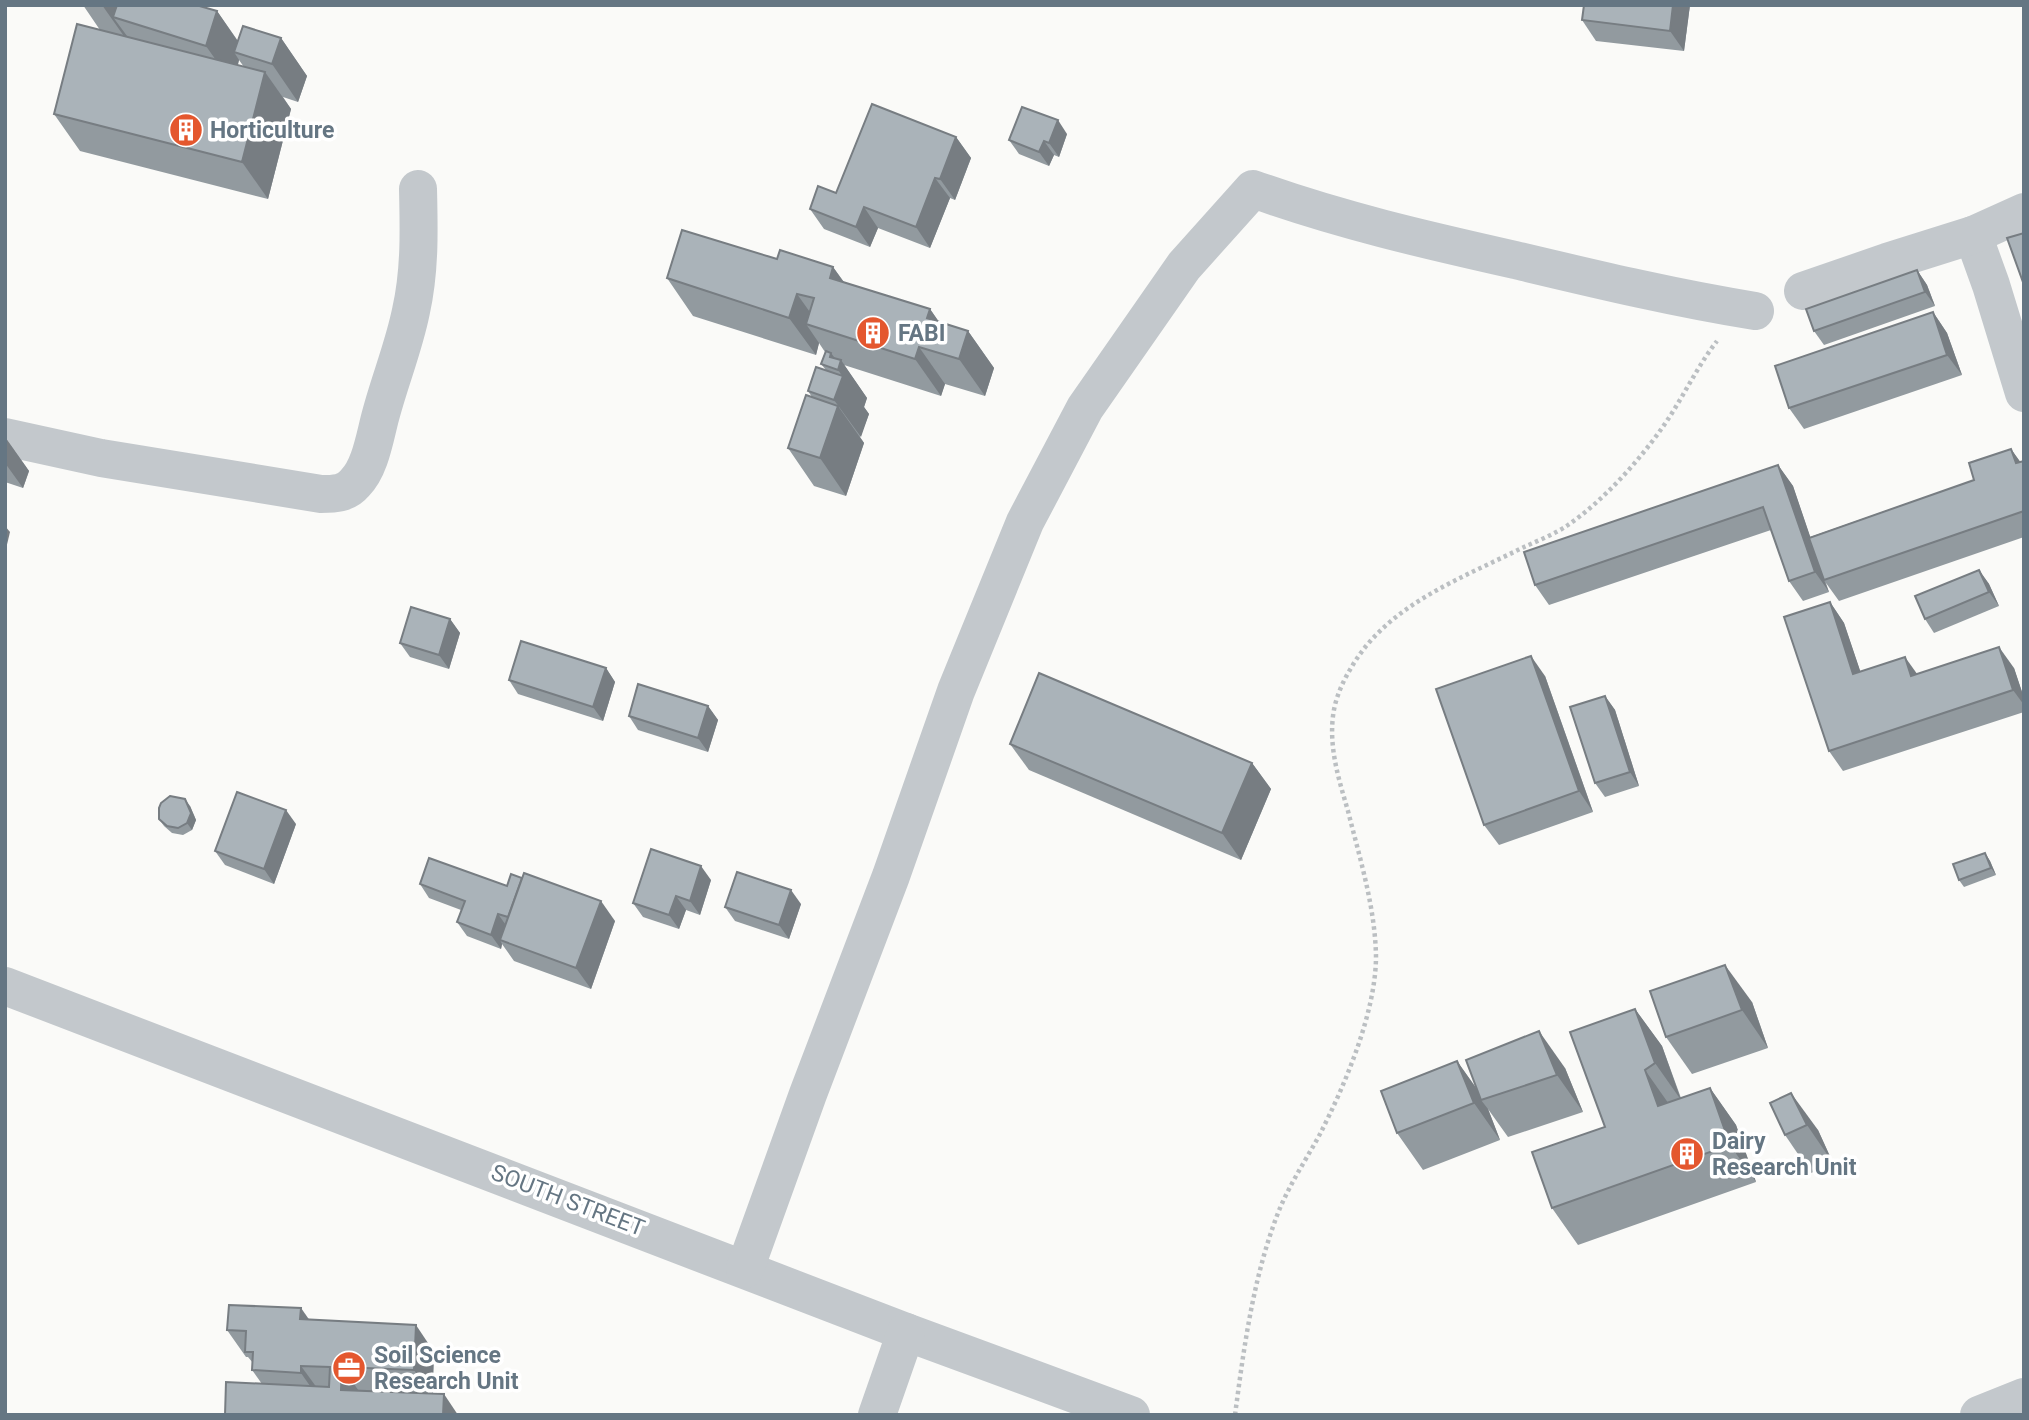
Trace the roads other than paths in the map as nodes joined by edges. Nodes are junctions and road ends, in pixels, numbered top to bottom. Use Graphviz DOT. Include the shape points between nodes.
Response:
graph roads {
  1 [pos="418,189"];
  2 [pos="2024,212"];
  3 [pos="1973,235"];
  4 [pos="1803,291"];
  5 [pos="1755,311"];
  6 [pos="2024,393"];
  7 [pos="5,437"];
  8 [pos="5,986"];
  9 [pos="745,1269"];
  10 [pos="906,1332"];
  11 [pos="2024,1397"];
  12 [pos="877,1415"];
  13 [pos="1131,1415"];
  14 [pos="1979,1415"];
  1 -- 7 [label="street" via="417,276 411,312 369,455 350,488 321,494 101,458"];
  2 -- 3 [label="street"];
  3 -- 4 [label="street"];
  3 -- 6 [label="street"];
  5 -- 9 [label="street" via="1422,240 1253,189 1184,266 1085,408 1025,522 956,691"];
  8 -- 9 [label="street, SOUTH STREET"];
  9 -- 10 [label="street, SOUTH STREET"];
  10 -- 12 [label="street"];
  10 -- 13 [label="street, SOUTH STREET"];
  11 -- 14 [label="street"];
}
